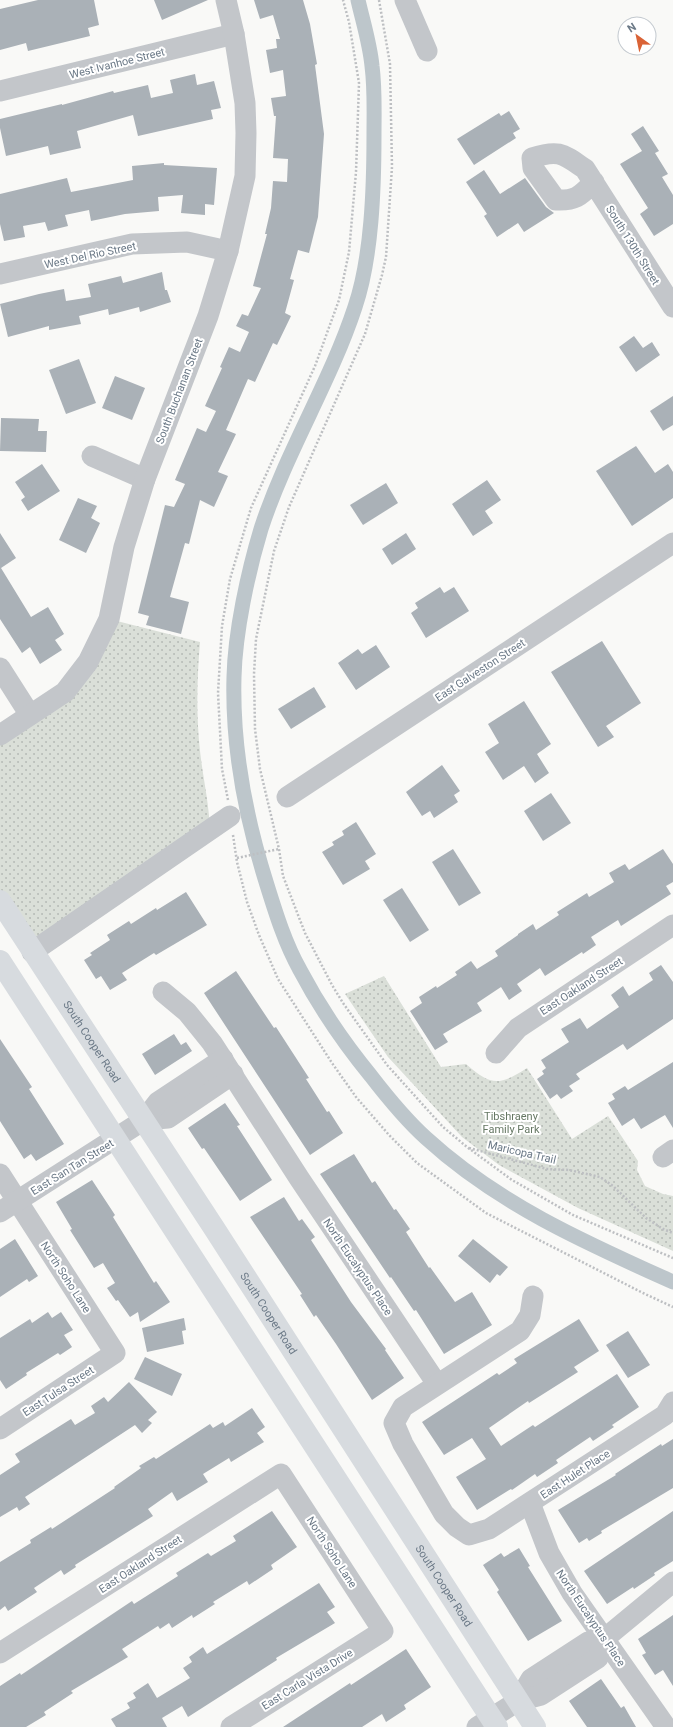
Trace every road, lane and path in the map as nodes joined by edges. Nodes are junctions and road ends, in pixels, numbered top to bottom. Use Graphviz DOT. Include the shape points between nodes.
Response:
graph roads {
  1 [pos="226,0"];
  2 [pos="344,0"];
  3 [pos="379,0"];
  4 [pos="405,0"];
  5 [pos="234,34"];
  6 [pos="427,51"];
  7 [pos="0,91"];
  8 [pos="594,182"];
  9 [pos="228,251"];
  10 [pos="0,274"];
  11 [pos="673,307"];
  12 [pos="92,456"];
  13 [pos="145,478"];
  14 [pos="673,543"];
  15 [pos="0,668"];
  16 [pos="30,714"];
  17 [pos="0,735"];
  18 [pos="287,797"];
  19 [pos="230,816"];
  20 [pos="279,849"];
  21 [pos="237,858"];
  22 [pos="0,901"];
  23 [pos="671,932"];
  24 [pos="32,952"];
  25 [pos="0,961"];
  26 [pos="163,992"];
  27 [pos="496,1053"];
  28 [pos="228,1067"];
  29 [pos="144,1120"];
  30 [pos="117,1139"];
  31 [pos="467,1147"];
  32 [pos="0,1174"];
  33 [pos="17,1201"];
  34 [pos="0,1212"];
  35 [pos="673,1232"];
  36 [pos="673,1258"];
  37 [pos="533,1296"];
  38 [pos="673,1307"];
  39 [pos="115,1353"];
  40 [pos="437,1384"];
  41 [pos="673,1402"];
  42 [pos="0,1429"];
  43 [pos="281,1474"];
  44 [pos="530,1503"];
  45 [pos="673,1582"];
  46 [pos="383,1631"];
  47 [pos="604,1639"];
  48 [pos="0,1653"];
  49 [pos="518,1701"];
  50 [pos="489,1724"];
  51 [pos="231,1727"];
  52 [pos="535,1727"];
  53 [pos="666,1727"];
  1 -- 5 [label="street, South Buchanan Street"];
  2 -- 19 [label="path" via="359,83 356,172 349,252 339,300 315,366 251,508 230,579 222,626 218,693 222,769"];
  3 -- 20 [label="path" via="390,64 392,159 386,257 376,302 365,334 289,508 274,551 256,639 254,674 260,769"];
  4 -- 6 [label="street"];
  5 -- 7 [label="street, West Ivanhoe Street"];
  5 -- 9 [label="street, South Buchanan Street" via="244,103 245,176"];
  8 -- 11 [label="street, South 130th Street"];
  9 -- 10 [label="street, West Del Rio Street" via="187,242 132,244"];
  9 -- 13 [label="street, South Buchanan Street" via="208,316"];
  12 -- 13 [label="street"];
  13 -- 16 [label="street, South Buchanan Street" via="124,547 109,619 88,662 65,692"];
  14 -- 18 [label="street, East Galveston Street"];
  15 -- 16 [label="street"];
  16 -- 17 [label="street, South Buchanan Street"];
  19 -- 21 [label="path"];
  19 -- 24 [label="street"];
  20 -- 21 [label="path"];
  20 -- 31 [label="path" via="283,876 305,933 339,997 366,1038 388,1065 443,1127"];
  21 -- 38 [label="path" via="247,902 278,979 356,1097 389,1135 417,1163 486,1213"];
  22 -- 24 [label="main road, South Cooper Road"];
  23 -- 27 [label="street, East Oakland Street" via="518,1028"];
  24 -- 29 [label="main road, South Cooper Road"];
  25 -- 30 [label="main road"];
  26 -- 28 [label="street, North Eucalyptus Place" via="187,1012"];
  28 -- 29 [label="street" via="192,1091 168,1118"];
  28 -- 40 [label="street, North Eucalyptus Place"];
  29 -- 30 [label="street, East San Tan Street"];
  29 -- 49 [label="main road, South Cooper Road"];
  30 -- 33 [label="street, East San Tan Street"];
  30 -- 50 [label="main road"];
  31 -- 35 [label="path, Maricopa Trail" via="547,1169 569,1170 600,1177 646,1218"];
  31 -- 36 [label="path" via="512,1180 573,1215"];
  32 -- 33 [label="street, North Soho Lane"];
  33 -- 34 [label="street, East San Tan Street"];
  33 -- 39 [label="street, North Soho Lane"];
  37 -- 40 [label="street" via="530,1315 520,1331"];
  39 -- 42 [label="street, East Tulsa Street"];
  40 -- 44 [label="street, East Hulet Place" via="403,1407 394,1423 403,1444 444,1514 470,1536 489,1529"];
  41 -- 44 [label="street, East Hulet Place" via="665,1415"];
  43 -- 46 [label="street, North Soho Lane"];
  43 -- 48 [label="street, East Oakland Street"];
  44 -- 47 [label="street, North Eucalyptus Place" via="549,1553 572,1593"];
  45 -- 47 [label="street"];
  46 -- 51 [label="street, East Carla Vista Drive"];
  47 -- 49 [label="street" via="588,1642 568,1666 531,1679"];
  47 -- 53 [label="street, North Eucalyptus Place"];
  49 -- 50 [label="street"];
  49 -- 52 [label="main road, South Cooper Road"];
}
